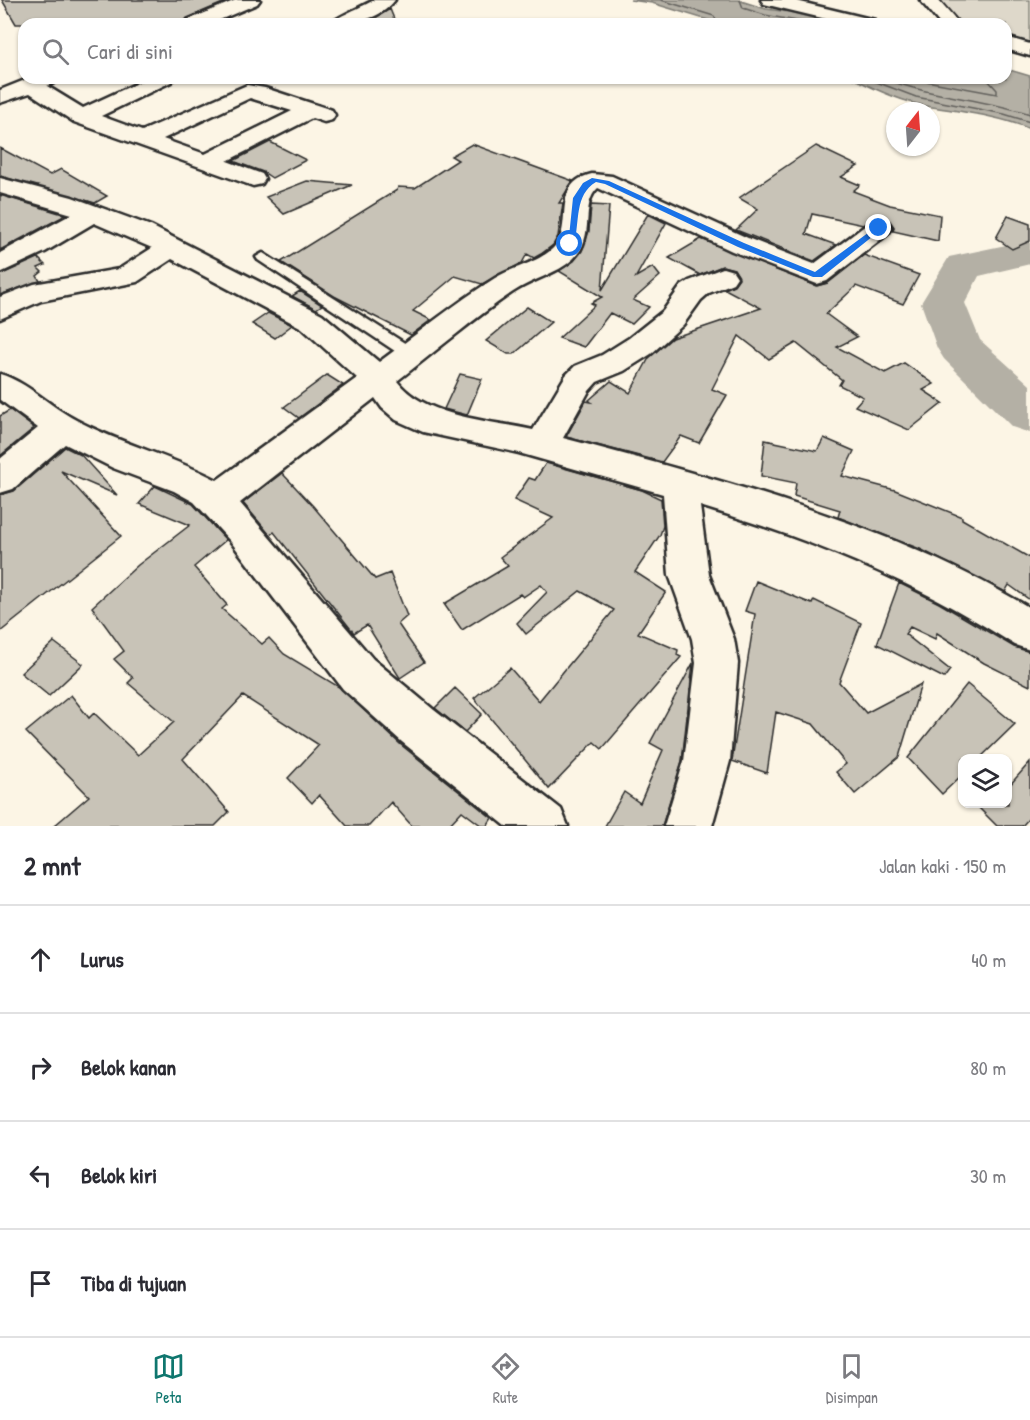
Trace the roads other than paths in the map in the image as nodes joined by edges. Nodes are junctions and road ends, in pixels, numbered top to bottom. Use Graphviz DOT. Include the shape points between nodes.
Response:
graph roads {
  1 [pos="251,0"];
  2 [pos="386,0"];
  3 [pos="770,0"];
  4 [pos="929,0"];
  5 [pos="401,13"];
  6 [pos="360,16"];
  7 [pos="209,18"];
  8 [pos="355,18"];
  9 [pos="844,18"];
  10 [pos="945,18"];
  11 [pos="1012,45"];
  12 [pos="1030,50"];
  13 [pos="33,84"];
  14 [pos="44,84"];
  15 [pos="151,84"];
  16 [pos="270,84"];
  17 [pos="258,92"];
  18 [pos="0,97"];
  19 [pos="82,117"];
  20 [pos="146,138"];
  21 [pos="207,162"];
  22 [pos="253,179"];
  23 [pos="0,185"];
  24 [pos="92,213"];
  25 [pos="879,228"];
  26 [pos="172,247"];
  27 [pos="263,257"];
  28 [pos="0,264"];
  29 [pos="723,278"];
  30 [pos="0,309"];
  31 [pos="409,353"];
  32 [pos="378,378"];
  33 [pos="0,386"];
  34 [pos="62,428"];
  35 [pos="542,445"];
  36 [pos="0,479"];
  37 [pos="680,485"];
  38 [pos="216,501"];
  39 [pos="1030,631"];
  40 [pos="525,820"];
  41 [pos="688,826"];
  1 -- 7 [label="street"];
  2 -- 6 [label="street"];
  3 -- 9 [label="street"];
  4 -- 10 [label="street"];
  5 -- 6 [label="street"];
  6 -- 8 [label="street"];
  11 -- 12 [label="street"];
  13 -- 18 [label="street"];
  14 -- 19 [label="street"];
  15 -- 19 [label="street"];
  16 -- 17 [label="street"];
  17 -- 20 [label="street" via="236,94"];
  17 -- 21 [label="street" via="317,113"];
  19 -- 20 [label="street"];
  20 -- 21 [label="street"];
  21 -- 22 [label="street"];
  23 -- 24 [label="street"];
  24 -- 26 [label="street"];
  24 -- 28 [label="street"];
  25 -- 31 [label="street" via="817,275 741,245 603,181 592,181 576,198 574,229 561,256 507,283"];
  26 -- 30 [label="street" via="127,276 34,293"];
  26 -- 32 [label="street" via="312,321"];
  27 -- 31 [label="lane"];
  29 -- 35 [label="street" via="699,286 673,318 640,346 577,383"];
  31 -- 32 [label="street"];
  32 -- 35 [label="street" via="393,399 422,418"];
  32 -- 38 [label="street"];
  33 -- 34 [label="street"];
  34 -- 36 [label="street"];
  34 -- 38 [label="street" via="196,485"];
  35 -- 37 [label="street"];
  37 -- 39 [label="street" via="863,546 937,579"];
  37 -- 41 [label="street" via="687,568 713,639 717,663 707,761"];
  38 -- 40 [label="street" via="358,674"];
}
